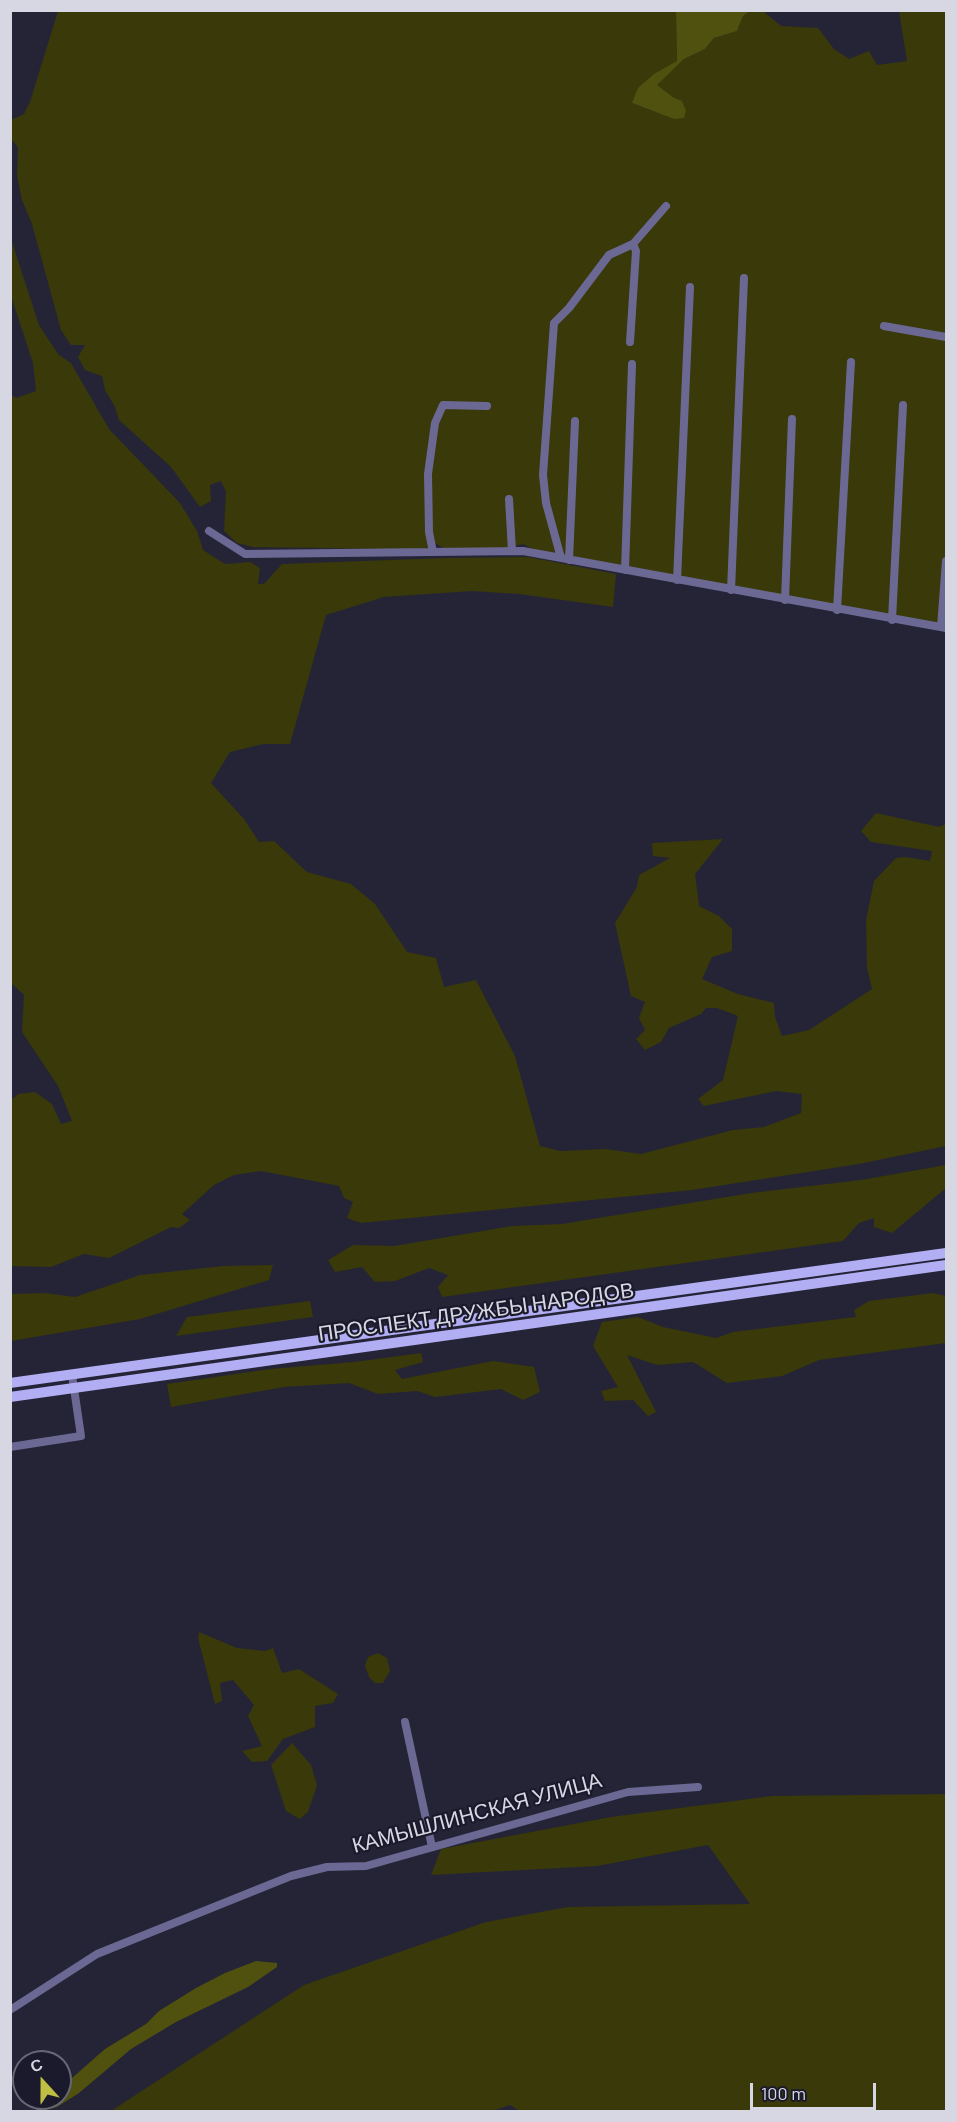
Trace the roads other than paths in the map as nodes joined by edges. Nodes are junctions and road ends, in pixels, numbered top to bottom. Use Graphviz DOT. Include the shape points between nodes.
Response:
graph roads {
  1 [pos="666,206"];
  2 [pos="633,244"];
  3 [pos="744,278"];
  4 [pos="690,287"];
  5 [pos="884,326"];
  6 [pos="946,337"];
  7 [pos="630,342"];
  8 [pos="851,362"];
  9 [pos="632,363"];
  10 [pos="903,405"];
  11 [pos="487,406"];
  12 [pos="792,419"];
  13 [pos="575,421"];
  14 [pos="509,500"];
  15 [pos="208,531"];
  16 [pos="512,551"];
  17 [pos="434,552"];
  18 [pos="565,559"];
  19 [pos="946,561"];
  20 [pos="625,570"];
  21 [pos="677,580"];
  22 [pos="730,590"];
  23 [pos="785,600"];
  24 [pos="837,610"];
  25 [pos="892,620"];
  26 [pos="944,627"];
  27 [pos="946,1253"];
  28 [pos="946,1265"];
  29 [pos="72,1375"];
  30 [pos="10,1383"];
  31 [pos="74,1388"];
  32 [pos="10,1397"];
  33 [pos="10,1447"];
  34 [pos="405,1722"];
  35 [pos="698,1787"];
  36 [pos="432,1847"];
  37 [pos="10,2010"];
  1 -- 2 [label="street"];
  2 -- 7 [label="street" via="636,251"];
  2 -- 18 [label="street" via="609,255 554,323 543,475 546,503"];
  3 -- 22 [label="street"];
  4 -- 21 [label="street"];
  5 -- 6 [label="street"];
  8 -- 24 [label="street"];
  9 -- 20 [label="street"];
  10 -- 25 [label="street"];
  11 -- 17 [label="street" via="443,405 435,423 429,474 429,532"];
  12 -- 23 [label="street"];
  13 -- 18 [label="street"];
  14 -- 16 [label="street"];
  15 -- 17 [label="street" via="245,554"];
  16 -- 17 [label="street"];
  16 -- 18 [label="street"];
  18 -- 20 [label="street"];
  19 -- 26 [label="street"];
  20 -- 21 [label="street"];
  21 -- 22 [label="street"];
  22 -- 23 [label="street"];
  23 -- 24 [label="street"];
  24 -- 25 [label="street"];
  25 -- 26 [label="street"];
  27 -- 29 [label="main road, ПРОСПЕКТ ДРУЖБЫ НАРОДОВ"];
  28 -- 31 [label="main road, ПРОСПЕКТ ДРУЖБЫ НАРОДОВ"];
  29 -- 30 [label="main road, ПРОСПЕКТ ДРУЖБЫ НАРОДОВ"];
  29 -- 31 [label="street"];
  31 -- 32 [label="main road, ПРОСПЕКТ ДРУЖБЫ НАРОДОВ"];
  31 -- 33 [label="street" via="81,1436"];
  34 -- 36 [label="street"];
  35 -- 36 [label="street, КАМЫШЛИНСКАЯ УЛИЦА" via="628,1792"];
  36 -- 37 [label="street, КАМЫШЛИНСКАЯ УЛИЦА" via="366,1866 327,1867 291,1876 97,1954"];
}
